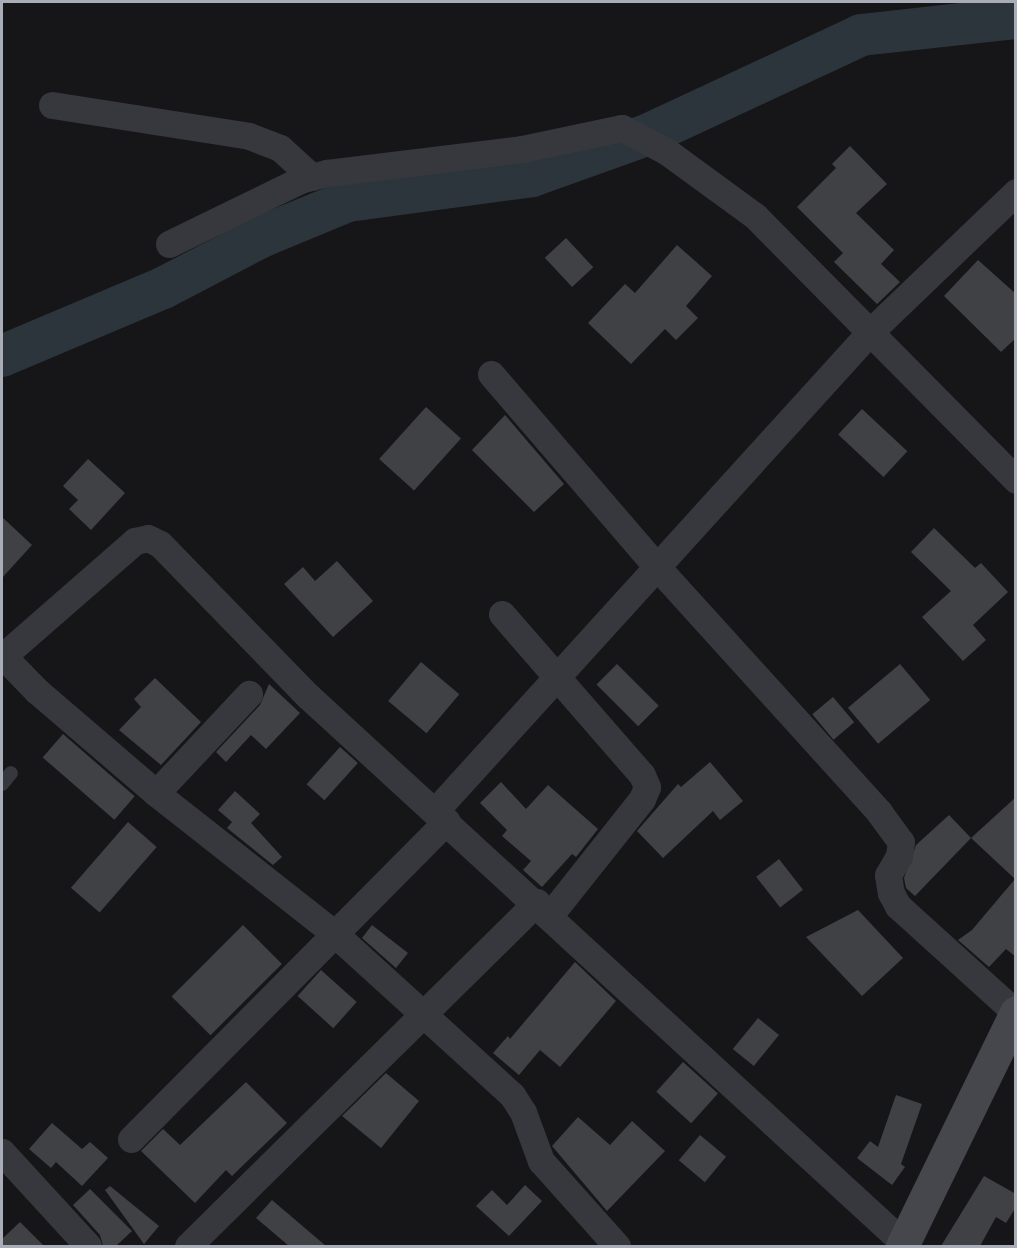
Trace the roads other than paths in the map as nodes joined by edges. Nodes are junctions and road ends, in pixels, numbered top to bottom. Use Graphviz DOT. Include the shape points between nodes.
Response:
graph roads {
  1 [pos="52,105"];
  2 [pos="312,177"];
  3 [pos="1016,192"];
  4 [pos="169,244"];
  5 [pos="871,331"];
  6 [pos="491,374"];
  7 [pos="1016,480"];
  8 [pos="658,568"];
  9 [pos="502,614"];
  10 [pos="2,656"];
  11 [pos="556,678"];
  12 [pos="249,694"];
  13 [pos="156,794"];
  14 [pos="441,816"];
  15 [pos="544,908"];
  16 [pos="335,934"];
  17 [pos="1015,1012"];
  18 [pos="424,1016"];
  19 [pos="131,1139"];
  20 [pos="2,1152"];
  21 [pos="88,1246"];
  22 [pos="188,1246"];
  23 [pos="616,1246"];
  24 [pos="904,1246"];
  1 -- 2 [label="street" via="249,136 280,148"];
  2 -- 4 [label="street"];
  2 -- 5 [label="street" via="353,167 522,149 622,128 666,151 755,216"];
  3 -- 5 [label="street"];
  5 -- 7 [label="street"];
  5 -- 8 [label="street"];
  6 -- 8 [label="street"];
  8 -- 11 [label="street"];
  8 -- 17 [label="street" via="777,697 901,842 899,856 888,875 898,906"];
  9 -- 11 [label="street"];
  10 -- 13 [label="street"];
  10 -- 14 [label="street" via="135,542 148,538 160,544 308,696"];
  11 -- 14 [label="street"];
  11 -- 15 [label="street" via="642,775 647,787 642,799"];
  12 -- 13 [label="street"];
  13 -- 16 [label="street"];
  14 -- 15 [label="street"];
  14 -- 16 [label="street"];
  15 -- 18 [label="street"];
  15 -- 24 [label="street"];
  16 -- 18 [label="street"];
  16 -- 19 [label="street"];
  17 -- 24 [label="main road"];
  18 -- 22 [label="street"];
  18 -- 23 [label="street" via="512,1095 523,1112 541,1161"];
  20 -- 21 [label="street"];
}
